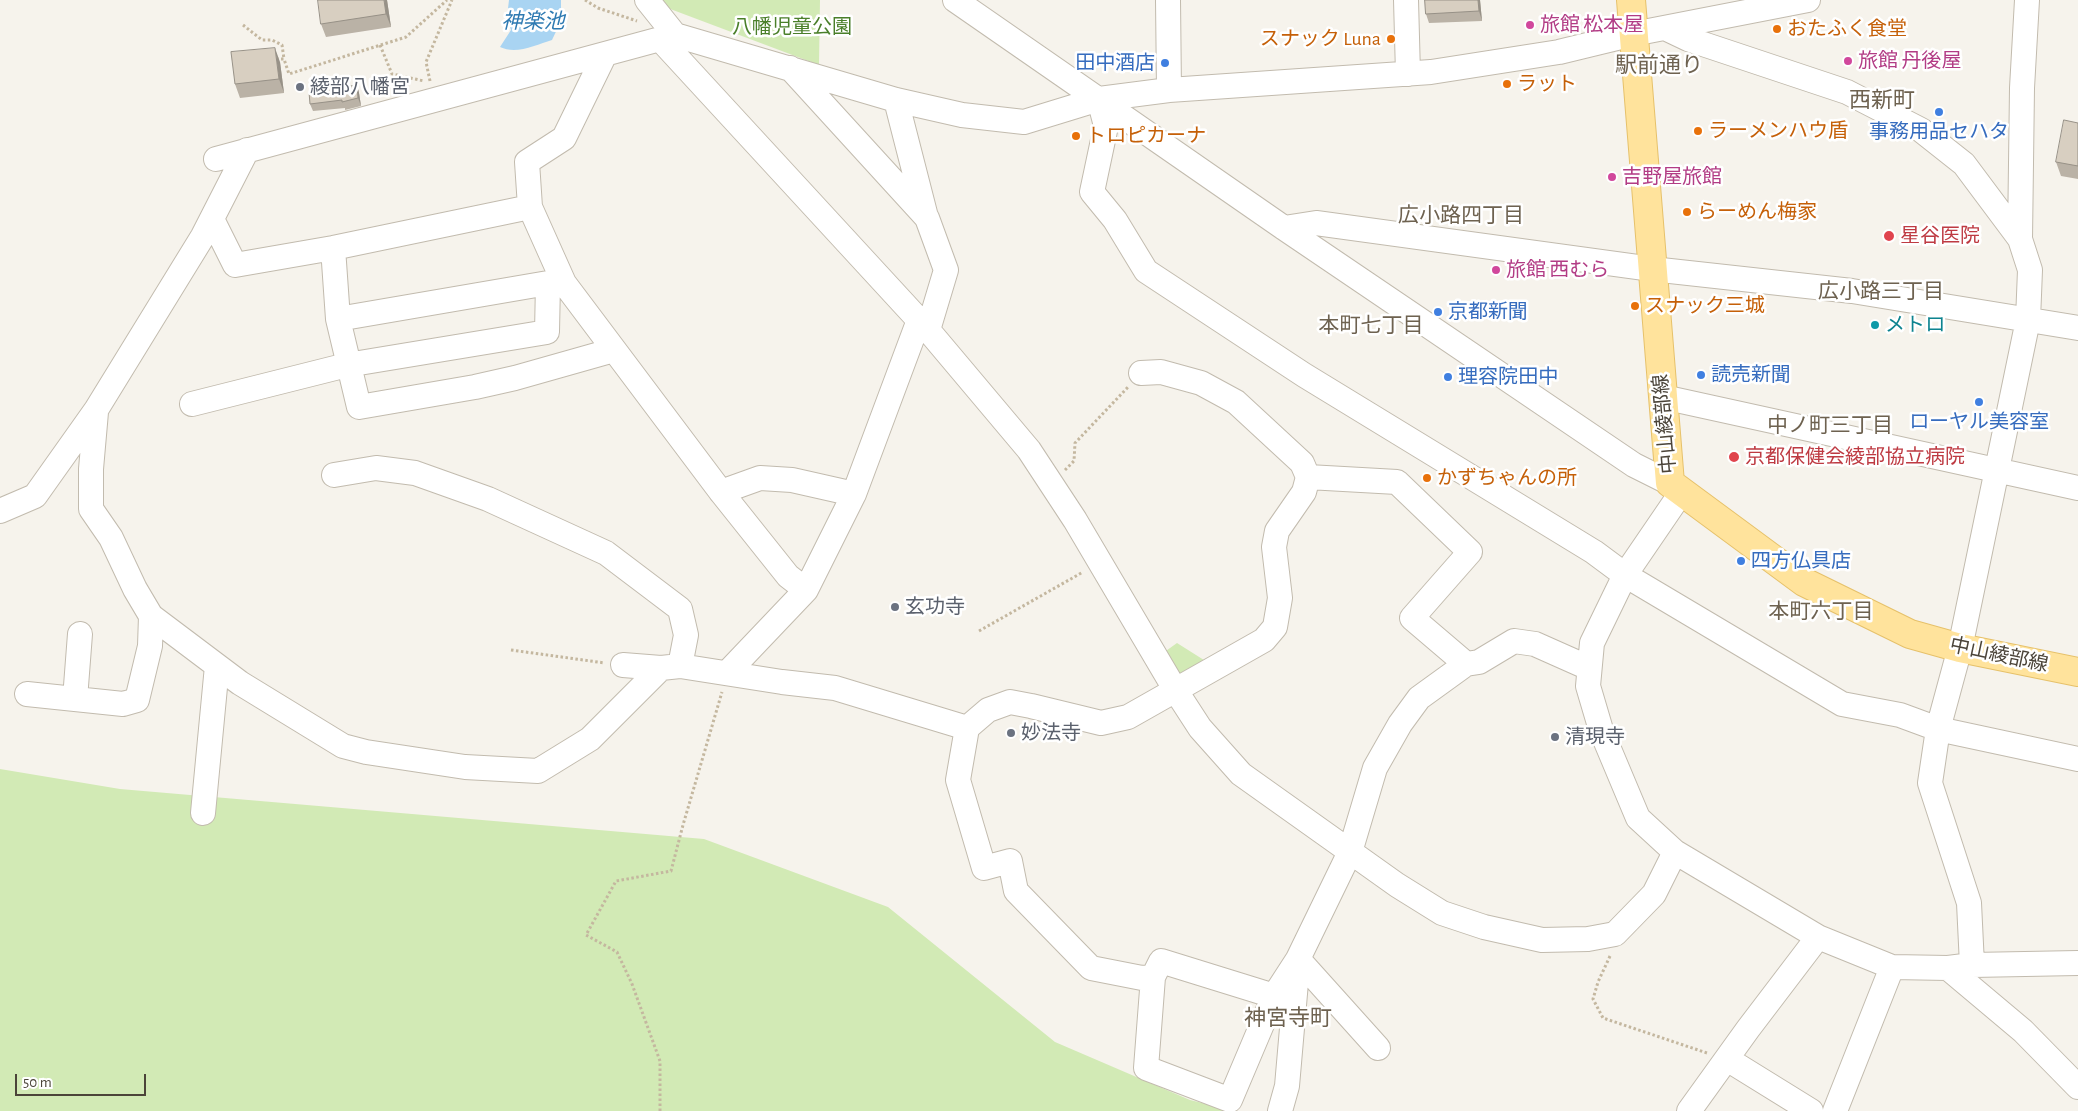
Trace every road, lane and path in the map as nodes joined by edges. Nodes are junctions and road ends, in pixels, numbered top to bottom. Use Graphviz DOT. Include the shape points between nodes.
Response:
graph roads {
  1 [pos="447,0"];
  2 [pos="452,0"];
  3 [pos="585,0"];
  4 [pos="647,0"];
  5 [pos="955,0"];
  6 [pos="1168,0"];
  7 [pos="1406,0"];
  8 [pos="1631,0"];
  9 [pos="1808,0"];
  10 [pos="2027,0"];
  11 [pos="642,23"];
  12 [pos="243,25"];
  13 [pos="1666,28"];
  14 [pos="1633,34"];
  15 [pos="667,37"];
  16 [pos="380,45"];
  17 [pos="604,54"];
  18 [pos="284,59"];
  19 [pos="268,60"];
  20 [pos="789,67"];
  21 [pos="1408,74"];
  22 [pos="430,83"];
  23 [pos="439,84"];
  24 [pos="1169,90"];
  25 [pos="1099,99"];
  26 [pos="896,100"];
  27 [pos="247,150"];
  28 [pos="216,159"];
  29 [pos="530,206"];
  30 [pos="927,218"];
  31 [pos="212,219"];
  32 [pos="1284,228"];
  33 [pos="2020,239"];
  34 [pos="333,248"];
  35 [pos="1652,269"];
  36 [pos="556,283"];
  37 [pos="338,320"];
  38 [pos="2028,320"];
  39 [pos="923,325"];
  40 [pos="2078,328"];
  41 [pos="614,350"];
  42 [pos="347,365"];
  43 [pos="1141,373"];
  44 [pos="1662,397"];
  45 [pos="192,404"];
  46 [pos="96,410"];
  47 [pos="1997,470"];
  48 [pos="334,475"];
  49 [pos="1308,477"];
  50 [pos="1051,484"];
  51 [pos="1675,488"];
  52 [pos="2078,488"];
  53 [pos="721,492"];
  54 [pos="854,494"];
  55 [pos="0,511"];
  56 [pos="1100,562"];
  57 [pos="1625,575"];
  58 [pos="806,590"];
  59 [pos="150,616"];
  60 [pos="979,631"];
  61 [pos="80,634"];
  62 [pos="1960,648"];
  63 [pos="511,650"];
  64 [pos="1466,664"];
  65 [pos="623,665"];
  66 [pos="217,666"];
  67 [pos="670,667"];
  68 [pos="1589,668"];
  69 [pos="728,672"];
  70 [pos="2078,672"];
  71 [pos="1176,691"];
  72 [pos="28,694"];
  73 [pos="74,699"];
  74 [pos="967,728"];
  75 [pos="1938,729"];
  76 [pos="2078,759"];
  77 [pos="203,813"];
  78 [pos="1350,852"];
  79 [pos="1675,852"];
  80 [pos="1608,935"];
  81 [pos="1818,937"];
  82 [pos="1298,959"];
  83 [pos="2078,964"];
  84 [pos="1972,965"];
  85 [pos="1892,967"];
  86 [pos="1948,968"];
  87 [pos="1153,976"];
  88 [pos="1274,996"];
  89 [pos="1378,1048"];
  90 [pos="1727,1059"];
  91 [pos="2078,1087"];
  92 [pos="660,1111"];
  93 [pos="1280,1111"];
  94 [pos="1689,1111"];
  95 [pos="1811,1111"];
  96 [pos="1835,1111"];
  1 -- 16 [label="path" via="406,37"];
  2 -- 22 [label="path" via="426,62"];
  3 -- 11 [label="path" via="598,8"];
  4 -- 15 [label="street"];
  5 -- 25 [label="street"];
  6 -- 24 [label="street"];
  7 -- 21 [label="street"];
  8 -- 14 [label="main road, 中山綾部線"];
  9 -- 13 [label="street"];
  10 -- 33 [label="street"];
  12 -- 18 [label="path" via="262,40 282,45"];
  13 -- 14 [label="street"];
  13 -- 33 [label="street" via="1688,39 1847,92 1921,130 1964,164"];
  14 -- 21 [label="street" via="1559,52"];
  14 -- 35 [label="main road, 中山綾部線"];
  15 -- 17 [label="street"];
  15 -- 20 [label="street"];
  15 -- 39 [label="street"];
  16 -- 18 [label="path" via="289,74"];
  16 -- 22 [label="path" via="392,74"];
  17 -- 27 [label="street"];
  17 -- 29 [label="street" via="564,138 527,162"];
  18 -- 19 [label="path"];
  20 -- 26 [label="street"];
  20 -- 30 [label="street"];
  21 -- 24 [label="street"];
  22 -- 23 [label="path"];
  24 -- 25 [label="street"];
  25 -- 26 [label="street" via="1024,122 962,115"];
  25 -- 32 [label="street"];
  25 -- 57 [label="street" via="1106,126 1092,192 1115,220 1146,271 1304,376 1594,552"];
  26 -- 30 [label="street"];
  27 -- 28 [label="street"];
  27 -- 31 [label="street"];
  29 -- 34 [label="street"];
  29 -- 36 [label="street"];
  30 -- 39 [label="street" via="946,270"];
  31 -- 34 [label="street" via="235,265"];
  31 -- 46 [label="street"];
  32 -- 35 [label="street" via="1316,222"];
  32 -- 51 [label="street" via="1634,465"];
  33 -- 38 [label="street" via="2030,270"];
  34 -- 37 [label="street"];
  35 -- 38 [label="street" via="1852,291"];
  35 -- 44 [label="main road, 中山綾部線"];
  36 -- 37 [label="street"];
  36 -- 41 [label="street"];
  36 -- 42 [label="street" via="547,332"];
  37 -- 42 [label="street"];
  38 -- 40 [label="street"];
  38 -- 47 [label="street"];
  39 -- 50 [label="street" via="1029,450"];
  39 -- 54 [label="street"];
  41 -- 42 [label="street" via="476,387 358,407"];
  41 -- 53 [label="street"];
  42 -- 45 [label="street"];
  43 -- 49 [label="street" via="1161,372 1201,383 1236,402 1302,463"];
  43 -- 50 [label="path" via="1075,443 1074,460"];
  44 -- 47 [label="street"];
  44 -- 51 [label="main road, 中山綾部線"];
  46 -- 55 [label="street" via="35,496"];
  46 -- 59 [label="street" via="91,509 111,538"];
  47 -- 52 [label="street"];
  47 -- 62 [label="street"];
  48 -- 67 [label="street" via="376,468 415,473 488,499 606,552 680,608 686,635"];
  49 -- 64 [label="street" via="1397,482 1470,552 1412,618"];
  49 -- 71 [label="street" via="1304,492 1277,531 1274,547 1280,598 1275,627 1264,640"];
  50 -- 56 [label="street"];
  51 -- 57 [label="street"];
  51 -- 62 [label="main road, 中山綾部線" via="1804,582 1910,634"];
  53 -- 54 [label="street" via="760,478 792,480"];
  53 -- 58 [label="street" via="788,576"];
  54 -- 58 [label="street"];
  56 -- 60 [label="path"];
  56 -- 71 [label="street"];
  57 -- 68 [label="street" via="1592,643"];
  57 -- 75 [label="street" via="1842,704 1900,715"];
  58 -- 69 [label="street"];
  59 -- 66 [label="street"];
  59 -- 73 [label="street" via="150,646 137,700 123,704"];
  61 -- 73 [label="street"];
  62 -- 70 [label="main road, 中山綾部線"];
  62 -- 75 [label="street"];
  63 -- 65 [label="path"];
  64 -- 68 [label="street" via="1479,662 1514,642 1535,644"];
  64 -- 78 [label="street" via="1419,698 1400,724 1376,768"];
  65 -- 67 [label="street"];
  66 -- 67 [label="street" via="240,684 343,746 464,767 538,771 590,739"];
  66 -- 77 [label="street"];
  67 -- 69 [label="street"];
  68 -- 79 [label="street" via="1588,686 1601,730 1638,818"];
  69 -- 74 [label="street" via="835,688"];
  69 -- 92 [label="path" via="671,872 616,881 586,936 617,952 632,984 660,1062"];
  71 -- 74 [label="street" via="1128,717 1101,723 1010,702 988,710"];
  71 -- 78 [label="street" via="1200,728 1241,774"];
  72 -- 73 [label="street"];
  74 -- 87 [label="street" via="958,780 984,868 1010,861 1016,891 1091,968 1142,978"];
  75 -- 76 [label="street"];
  75 -- 84 [label="street" via="1930,783 1969,902"];
  78 -- 80 [label="street" via="1442,913 1484,928 1542,940"];
  78 -- 82 [label="street"];
  79 -- 80 [label="street" via="1654,894 1615,934"];
  79 -- 81 [label="street"];
  80 -- 90 [label="path" via="1611,958 1593,999 1603,1018"];
  81 -- 85 [label="street"];
  81 -- 90 [label="street"];
  82 -- 88 [label="street"];
  82 -- 89 [label="street"];
  82 -- 93 [label="street" via="1287,1086"];
  83 -- 84 [label="street"];
  84 -- 86 [label="street"];
  85 -- 86 [label="street"];
  85 -- 96 [label="street"];
  86 -- 91 [label="street" via="2023,1031"];
  87 -- 88 [label="street" via="1161,961"];
  87 -- 88 [label="street" via="1146,1068 1230,1100"];
  90 -- 94 [label="street"];
  90 -- 95 [label="street"];
}
